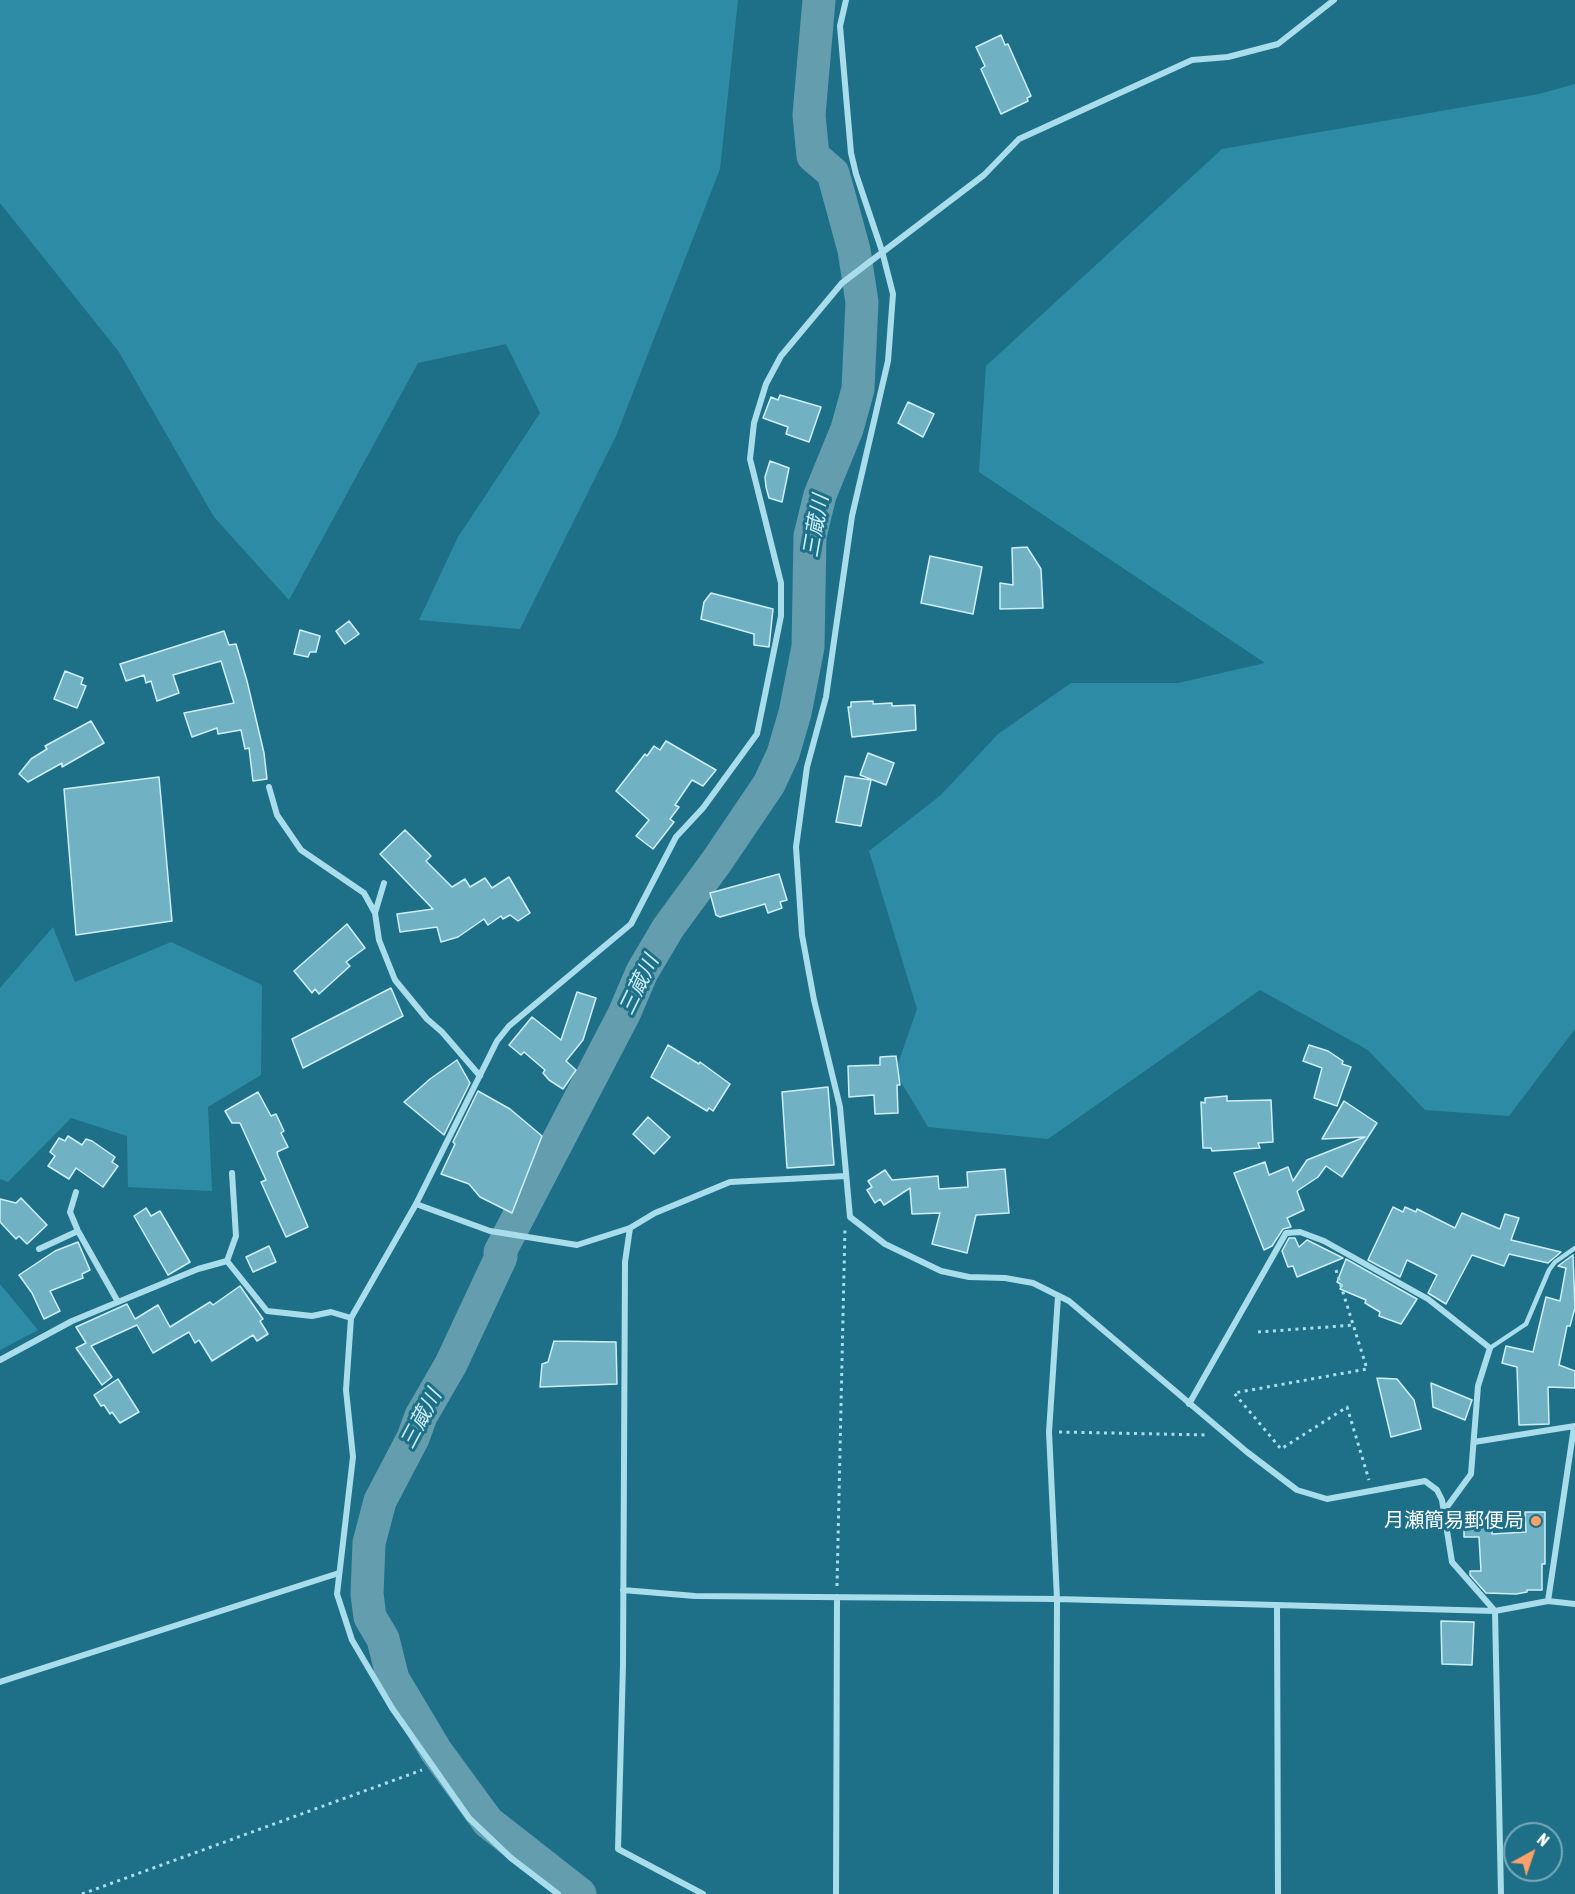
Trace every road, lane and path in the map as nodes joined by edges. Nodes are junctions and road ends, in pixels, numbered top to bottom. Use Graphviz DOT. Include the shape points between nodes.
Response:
graph roads {
  1 [pos="846,0"];
  2 [pos="1334,0"];
  3 [pos="882,252"];
  4 [pos="269,787"];
  5 [pos="384,883"];
  6 [pos="375,913"];
  7 [pos="480,1076"];
  8 [pos="232,1173"];
  9 [pos="846,1176"];
  10 [pos="76,1192"];
  11 [pos="416,1204"];
  12 [pos="845,1223"];
  13 [pos="630,1228"];
  14 [pos="78,1231"];
  15 [pos="1575,1248"];
  16 [pos="39,1249"];
  17 [pos="227,1261"];
  18 [pos="1336,1270"];
  19 [pos="1058,1296"];
  20 [pos="118,1302"];
  21 [pos="351,1318"];
  22 [pos="1355,1325"];
  23 [pos="1258,1332"];
  24 [pos="1491,1348"];
  25 [pos="0,1360"];
  26 [pos="1189,1404"];
  27 [pos="1574,1426"];
  28 [pos="1049,1432"];
  29 [pos="1227,1435"];
  30 [pos="1474,1442"];
  31 [pos="1371,1486"];
  32 [pos="1444,1511"];
  33 [pos="339,1573"];
  34 [pos="623,1590"];
  35 [pos="837,1597"];
  36 [pos="1057,1599"];
  37 [pos="1548,1601"];
  38 [pos="1575,1604"];
  39 [pos="1277,1605"];
  40 [pos="1495,1611"];
  41 [pos="0,1682"];
  42 [pos="432,1767"];
  43 [pos="82,1894"];
  44 [pos="558,1894"];
  45 [pos="703,1894"];
  46 [pos="836,1894"];
  47 [pos="1056,1894"];
  48 [pos="1278,1894"];
  49 [pos="1501,1894"];
  1 -- 3 [label="street" via="840,26 852,153"];
  2 -- 3 [label="street" via="1278,44 1228,57 1191,60 1019,139 984,175"];
  3 -- 7 [label="street" via="842,283 781,356 766,384 754,423 750,459 781,583 781,616 757,734 703,808 675,837 631,924 509,1026"];
  3 -- 9 [label="street" via="893,294 888,361 852,516 826,697 807,767 796,847 802,935 840,1107"];
  4 -- 6 [label="street" via="277,815 301,850 364,893"];
  5 -- 6 [label="street"];
  6 -- 7 [label="street" via="379,940 395,980"];
  7 -- 11 [label="street"];
  8 -- 17 [label="street" via="236,1236"];
  9 -- 13 [label="street" via="730,1182 655,1213"];
  9 -- 19 [label="street" via="850,1217 885,1244 941,1271 1033,1283"];
  10 -- 14 [label="street" via="70,1212"];
  11 -- 13 [label="street" via="490,1231 577,1245"];
  11 -- 21 [label="street"];
  12 -- 35 [label="path"];
  13 -- 34 [label="street" via="625,1262"];
  14 -- 16 [label="street"];
  14 -- 20 [label="street"];
  15 -- 24 [label="lane" via="1549,1270 1526,1324"];
  17 -- 20 [label="street"];
  17 -- 21 [label="street" via="267,1311 312,1316 331,1312"];
  18 -- 22 [label="path"];
  19 -- 26 [label="street" via="1069,1301"];
  19 -- 28 [label="street"];
  20 -- 25 [label="street" via="72,1321"];
  21 -- 33 [label="street" via="346,1390 353,1457"];
  22 -- 23 [label="path"];
  22 -- 31 [label="path" via="1367,1369 1234,1393 1281,1449 1347,1407"];
  24 -- 26 [label="street" via="1428,1299 1324,1241 1300,1232 1286,1233"];
  24 -- 30 [label="street" via="1478,1386"];
  26 -- 29 [label="street"];
  27 -- 30 [label="street"];
  27 -- 37 [label="street"];
  28 -- 29 [label="path"];
  28 -- 36 [label="street"];
  29 -- 32 [label="street" via="1297,1490 1327,1499 1425,1481 1437,1490"];
  30 -- 32 [label="street" via="1471,1474"];
  32 -- 40 [label="street" via="1452,1562"];
  33 -- 41 [label="street"];
  33 -- 42 [label="street" via="337,1594 352,1640"];
  34 -- 35 [label="street" via="695,1596"];
  34 -- 45 [label="street" via="618,1849"];
  35 -- 36 [label="street"];
  35 -- 46 [label="street"];
  36 -- 39 [label="street"];
  36 -- 47 [label="street"];
  37 -- 38 [label="street"];
  37 -- 40 [label="street"];
  39 -- 40 [label="street"];
  39 -- 48 [label="street"];
  40 -- 49 [label="street"];
  42 -- 43 [label="path"];
  42 -- 44 [label="street" via="469,1818 511,1858"];
}
